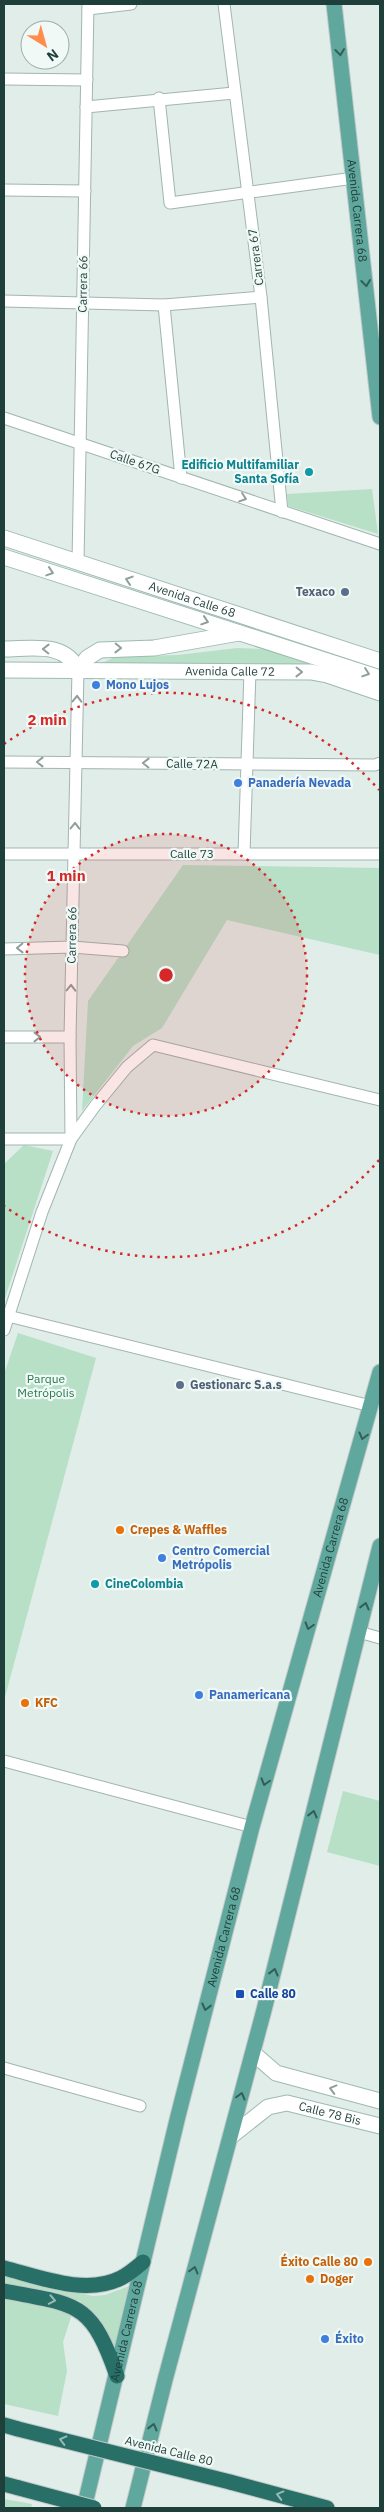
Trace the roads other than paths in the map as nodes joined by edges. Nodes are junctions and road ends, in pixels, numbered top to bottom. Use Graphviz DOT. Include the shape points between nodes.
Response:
graph roads {
  1 [pos="130,4"];
  2 [pos="224,4"];
  3 [pos="334,4"];
  4 [pos="88,6"];
  5 [pos="4,79"];
  6 [pos="87,80"];
  7 [pos="234,93"];
  8 [pos="159,98"];
  9 [pos="86,107"];
  10 [pos="354,178"];
  11 [pos="4,190"];
  12 [pos="85,191"];
  13 [pos="248,192"];
  14 [pos="261,296"];
  15 [pos="4,301"];
  16 [pos="83,304"];
  17 [pos="164,305"];
  18 [pos="380,417"];
  19 [pos="4,418"];
  20 [pos="80,444"];
  21 [pos="181,478"];
  22 [pos="282,512"];
  23 [pos="4,538"];
  24 [pos="380,544"];
  25 [pos="4,557"];
  26 [pos="78,564"];
  27 [pos="241,632"];
  28 [pos="4,649"];
  29 [pos="380,661"];
  30 [pos="4,670"];
  31 [pos="78,670"];
  32 [pos="250,671"];
  33 [pos="380,678"];
  34 [pos="380,693"];
  35 [pos="4,762"];
  36 [pos="76,762"];
  37 [pos="247,765"];
  38 [pos="379,765"];
  39 [pos="4,854"];
  40 [pos="74,854"];
  41 [pos="244,854"];
  42 [pos="380,854"];
  43 [pos="72,947"];
  44 [pos="4,949"];
  45 [pos="123,950"];
  46 [pos="4,1037"];
  47 [pos="70,1037"];
  48 [pos="380,1100"];
  49 [pos="71,1139"];
  50 [pos="4,1140"];
  51 [pos="8,1316"];
  52 [pos="4,1330"];
  53 [pos="380,1372"];
  54 [pos="371,1406"];
  55 [pos="380,1546"];
  56 [pos="359,1632"];
  57 [pos="380,1638"];
  58 [pos="4,1761"];
  59 [pos="252,1827"];
  60 [pos="253,2053"];
  61 [pos="4,2068"];
  62 [pos="380,2101"];
  63 [pos="140,2106"];
  64 [pos="380,2126"];
  65 [pos="230,2137"];
  66 [pos="143,2262"];
  67 [pos="4,2268"];
  68 [pos="4,2291"];
  69 [pos="117,2376"];
  70 [pos="11,2427"];
  71 [pos="4,2484"];
  72 [pos="84,2508"];
  73 [pos="94,2508"];
  74 [pos="133,2508"];
  75 [pos="326,2508"];
  1 -- 4 [label="street"];
  2 -- 7 [label="street, Carrera 67"];
  3 -- 10 [label="main road, Avenida Carrera 68, one-way"];
  4 -- 6 [label="street, Carrera 66"];
  5 -- 6 [label="street"];
  6 -- 9 [label="street, Carrera 66"];
  7 -- 8 [label="street"];
  7 -- 13 [label="street, Carrera 67"];
  8 -- 9 [label="street"];
  8 -- 13 [label="street" via="170,203"];
  9 -- 12 [label="street, Carrera 66"];
  10 -- 13 [label="street"];
  10 -- 18 [label="main road, Avenida Carrera 68, one-way"];
  11 -- 12 [label="street"];
  12 -- 16 [label="street, Carrera 66"];
  13 -- 14 [label="street, Carrera 67"];
  14 -- 17 [label="street"];
  14 -- 22 [label="street, Carrera 67"];
  15 -- 16 [label="street"];
  16 -- 17 [label="street"];
  16 -- 20 [label="street, Carrera 66"];
  17 -- 21 [label="street"];
  19 -- 20 [label="street, Calle 67G"];
  20 -- 21 [label="street, Calle 67G"];
  20 -- 26 [label="street, Carrera 66"];
  21 -- 22 [label="street, Calle 67G, one-way"];
  22 -- 24 [label="street, Calle 67G"];
  23 -- 26 [label="main road, Avenida Calle 68"];
  25 -- 27 [label="main road, Avenida Calle 68, one-way"];
  29 -- 26 [label="main road, Avenida Calle 68, one-way"];
  31 -- 27 [label="main road, one-way" via="87,658 100,650 154,648"];
  27 -- 33 [label="main road, Avenida Calle 68, one-way"];
  31 -- 28 [label="main road, one-way" via="69,656 56,649"];
  30 -- 31 [label="main road, Avenida Calle 72"];
  31 -- 32 [label="main road, Avenida Calle 72"];
  36 -- 31 [label="street, Carrera 66, one-way"];
  32 -- 34 [label="main road, Avenida Calle 72, one-way" via="319,673"];
  32 -- 37 [label="street"];
  36 -- 35 [label="street, Calle 72A, one-way"];
  37 -- 36 [label="street, Calle 72A, one-way"];
  40 -- 36 [label="street, Carrera 66, one-way"];
  37 -- 38 [label="street, Calle 72A"];
  37 -- 41 [label="street"];
  39 -- 40 [label="street, Calle 73"];
  40 -- 41 [label="street, Calle 73"];
  40 -- 43 [label="street, Carrera 66"];
  41 -- 42 [label="street, Calle 73"];
  43 -- 44 [label="street, one-way"];
  43 -- 45 [label="street"];
  47 -- 43 [label="street, Carrera 66, one-way"];
  46 -- 47 [label="street, one-way"];
  47 -- 49 [label="street, Carrera 66"];
  48 -- 49 [label="street, Carrera 66" via="153,1045 127,1067"];
  49 -- 50 [label="street"];
  49 -- 51 [label="street, Carrera 66" via="42,1212"];
  51 -- 52 [label="street, Carrera 66"];
  51 -- 54 [label="street"];
  53 -- 54 [label="main road, Avenida Carrera 68"];
  54 -- 59 [label="main road, Avenida Carrera 68, one-way"];
  56 -- 55 [label="main road, one-way"];
  56 -- 57 [label="street"];
  60 -- 56 [label="main road, one-way"];
  58 -- 59 [label="street"];
  59 -- 66 [label="main road, Avenida Carrera 68, one-way"];
  62 -- 60 [label="main road, Calle 78 Bis, one-way" via="276,2073"];
  65 -- 60 [label="main road, one-way"];
  61 -- 63 [label="street"];
  64 -- 65 [label="main road, Calle 78 Bis" via="287,2103 268,2108"];
  74 -- 65 [label="main road, one-way"];
  66 -- 67 [label="highway" via="122,2278 88,2285"];
  66 -- 69 [label="main road, Avenida Carrera 68"];
  68 -- 69 [label="highway, one-way" via="67,2303 81,2311 100,2334"];
  69 -- 72 [label="main road, Avenida Carrera 68"];
  75 -- 70 [label="highway, Avenida Calle 80, one-way, bridge"];
  71 -- 73 [label="highway, bridge"];
}
